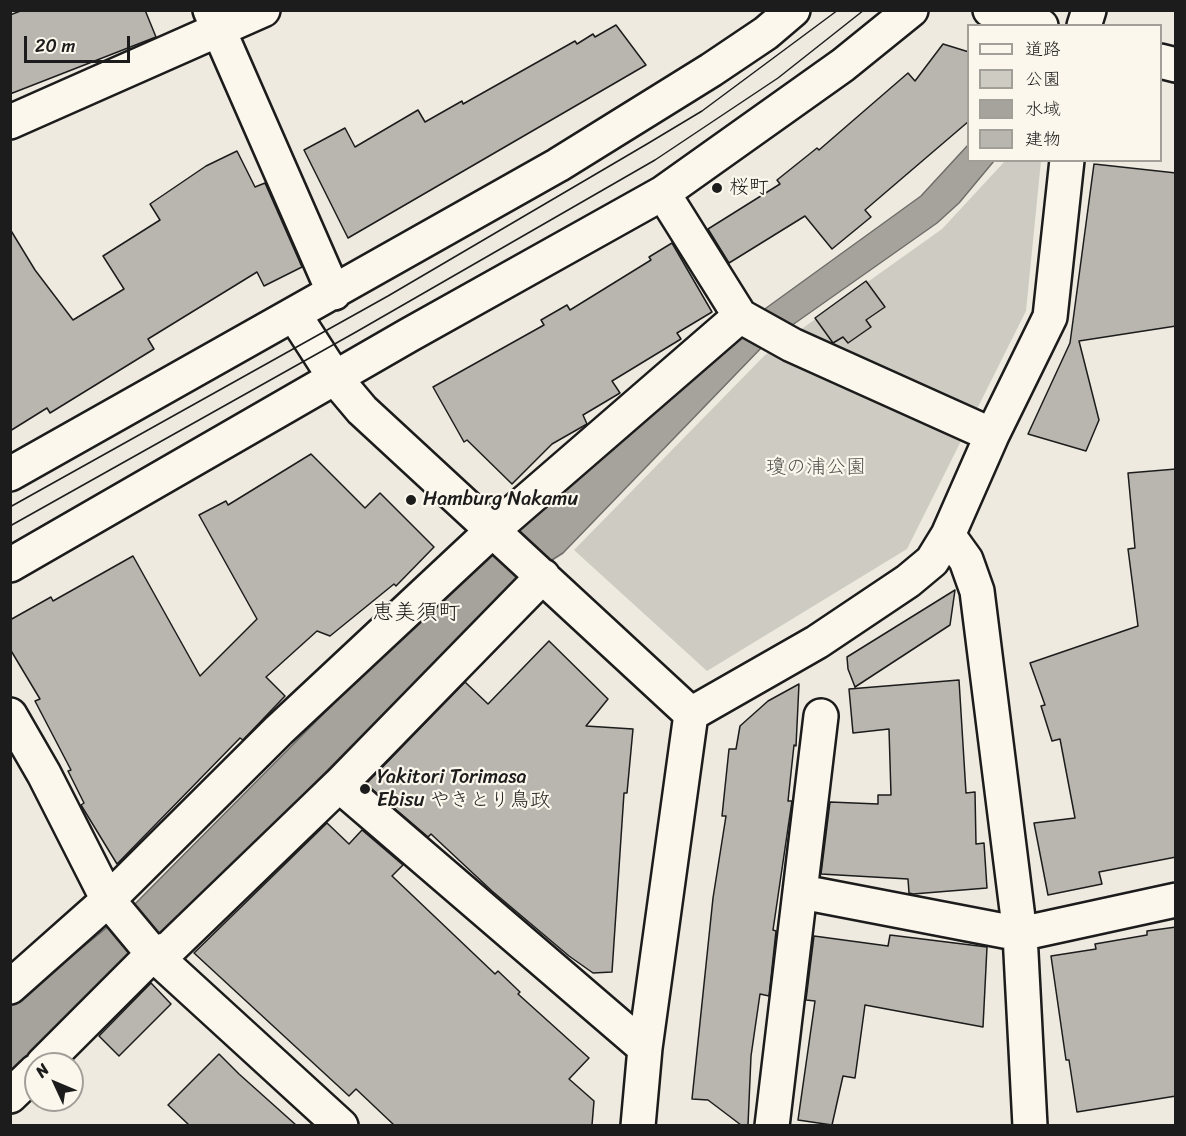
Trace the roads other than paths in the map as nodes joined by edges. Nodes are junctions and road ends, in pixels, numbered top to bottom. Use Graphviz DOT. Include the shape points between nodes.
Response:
graph roads {
  1 [pos="262,10"];
  2 [pos="793,10"];
  3 [pos="911,10"];
  4 [pos="990,10"];
  5 [pos="214,20"];
  6 [pos="1035,24"];
  7 [pos="10,122"];
  8 [pos="1067,162"];
  9 [pos="663,193"];
  10 [pos="334,293"];
  11 [pos="294,316"];
  12 [pos="740,316"];
  13 [pos="335,378"];
  14 [pos="992,435"];
  15 [pos="10,474"];
  16 [pos="496,533"];
  17 [pos="948,535"];
  18 [pos="10,565"];
  19 [pos="542,575"];
  20 [pos="691,714"];
  21 [pos="10,715"];
  22 [pos="821,716"];
  23 [pos="339,785"];
  24 [pos="802,892"];
  25 [pos="108,900"];
  26 [pos="1176,900"];
  27 [pos="1020,934"];
  28 [pos="153,954"];
  29 [pos="10,987"];
  30 [pos="645,1048"];
  31 [pos="55,1052"];
  32 [pos="24,1083"];
  33 [pos="10,1096"];
  34 [pos="341,1125"];
  35 [pos="638,1125"];
  36 [pos="772,1125"];
  37 [pos="1030,1125"];
  1 -- 5 [label="street"];
  2 -- 10 [label="street" via="766,33 671,96"];
  3 -- 9 [label="street" via="843,65"];
  4 -- 6 [label="street"];
  5 -- 7 [label="street"];
  5 -- 10 [label="street"];
  8 -- 14 [label="street" via="1050,317"];
  9 -- 12 [label="street"];
  9 -- 13 [label="street"];
  10 -- 11 [label="street"];
  11 -- 13 [label="street"];
  11 -- 15 [label="street"];
  12 -- 14 [label="street" via="792,345"];
  12 -- 16 [label="street"];
  13 -- 16 [label="street" via="362,410"];
  13 -- 18 [label="street"];
  14 -- 17 [label="street"];
  16 -- 19 [label="street"];
  16 -- 25 [label="street" via="279,729"];
  17 -- 20 [label="street" via="932,561 908,581 817,642"];
  17 -- 27 [label="street" via="966,561 977,591"];
  19 -- 20 [label="street"];
  19 -- 23 [label="street"];
  20 -- 30 [label="street"];
  21 -- 25 [label="street"];
  22 -- 24 [label="street"];
  23 -- 28 [label="street" via="170,948"];
  23 -- 30 [label="street"];
  24 -- 27 [label="street"];
  24 -- 36 [label="street"];
  25 -- 28 [label="street"];
  25 -- 29 [label="street"];
  26 -- 27 [label="street"];
  27 -- 37 [label="street"];
  28 -- 31 [label="street"];
  28 -- 34 [label="street"];
  30 -- 35 [label="street"];
  32 -- 33 [label="street"];
}
